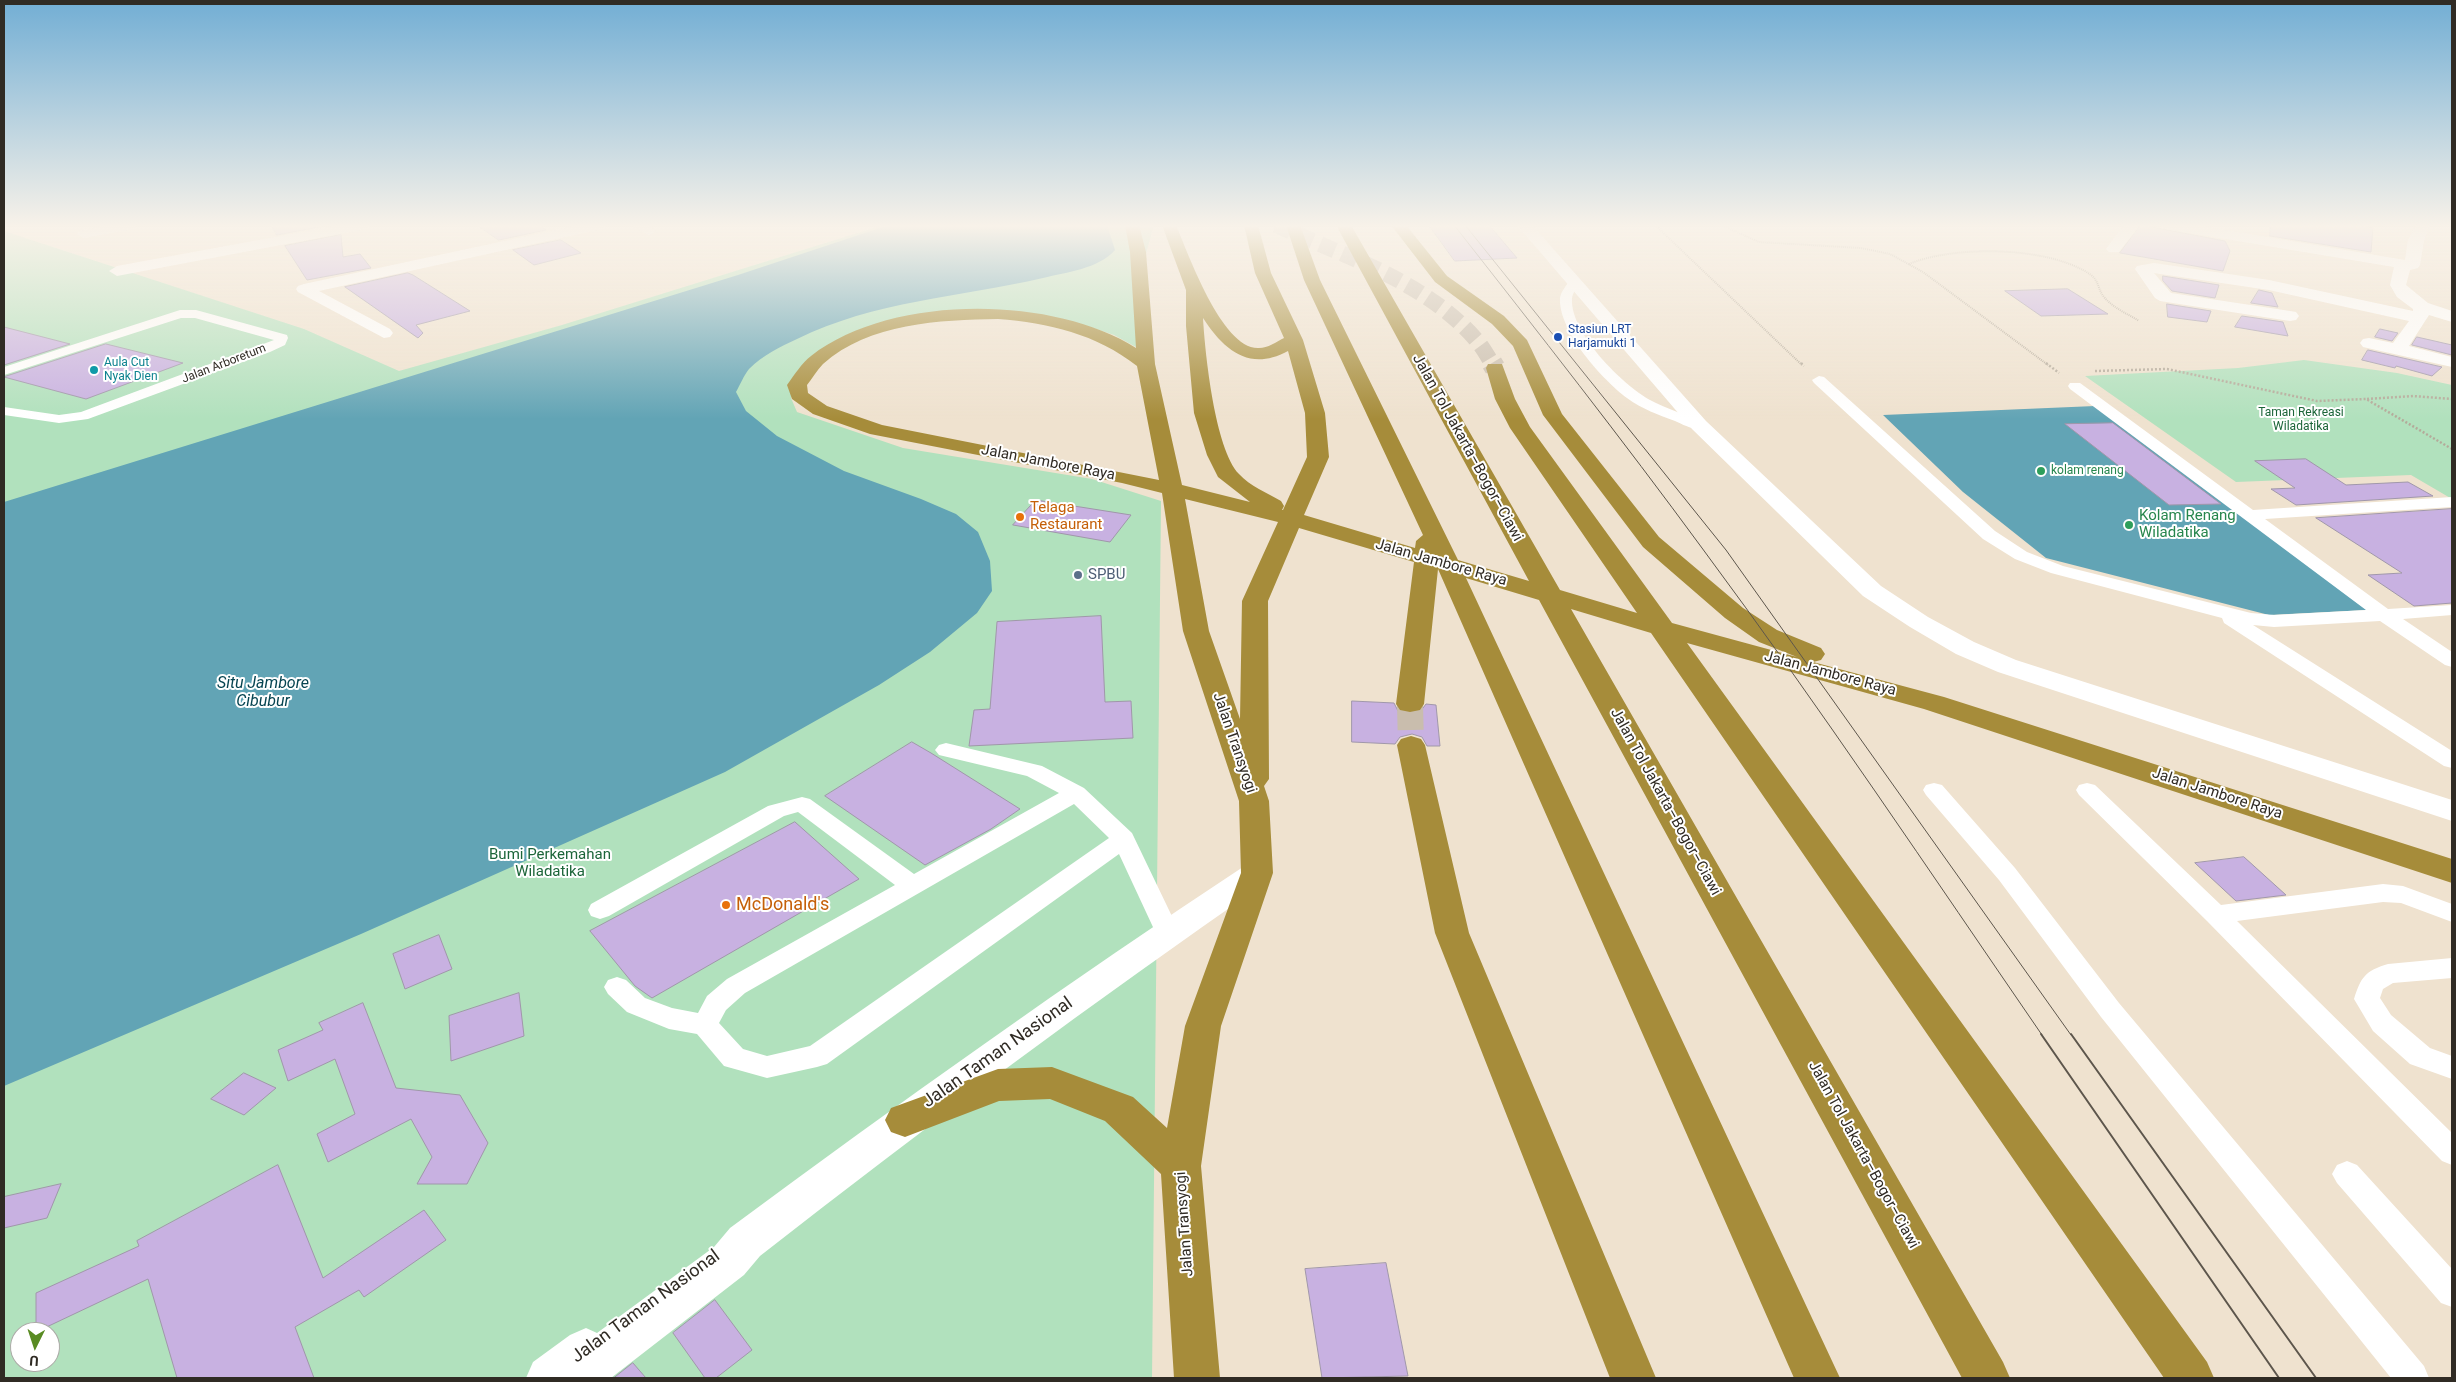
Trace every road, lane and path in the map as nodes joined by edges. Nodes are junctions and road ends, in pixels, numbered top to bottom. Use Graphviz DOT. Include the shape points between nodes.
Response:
graph roads {
  1 [pos="307,289"];
  2 [pos="1141,289"];
  3 [pos="1271,289"];
  4 [pos="1317,289"];
  5 [pos="1379,289"];
  6 [pos="1456,289"];
  7 [pos="1570,289"];
  8 [pos="1581,289"];
  9 [pos="1723,289"];
  10 [pos="1944,289"];
  11 [pos="2102,289"];
  12 [pos="2158,289"];
  13 [pos="2294,289"];
  14 [pos="2401,289"];
  15 [pos="1194,290"];
  16 [pos="2421,312"];
  17 [pos="2290,316"];
  18 [pos="2452,317"];
  19 [pos="2139,321"];
  20 [pos="384,333"];
  21 [pos="1294,340"];
  22 [pos="2369,343"];
  23 [pos="2398,349"];
  24 [pos="2452,362"];
  25 [pos="1146,364"];
  26 [pos="1495,368"];
  27 [pos="4,371"];
  28 [pos="2056,371"];
  29 [pos="2065,371"];
  30 [pos="2093,371"];
  31 [pos="1819,380"];
  32 [pos="2075,386"];
  33 [pos="2366,399"];
  34 [pos="2452,399"];
  35 [pos="4,411"];
  36 [pos="1698,424"];
  37 [pos="2452,449"];
  38 [pos="2452,502"];
  39 [pos="2252,515"];
  40 [pos="1300,521"];
  41 [pos="1430,525"];
  42 [pos="2452,610"];
  43 [pos="2223,614"];
  44 [pos="2384,615"];
  45 [pos="2452,661"];
  46 [pos="1934,703"];
  47 [pos="1410,704"];
  48 [pos="1411,745"];
  49 [pos="946,750"];
  50 [pos="2452,762"];
  51 [pos="1934,790"];
  52 [pos="2087,790"];
  53 [pos="1076,793"];
  54 [pos="1254,801"];
  55 [pos="2452,811"];
  56 [pos="1124,839"];
  57 [pos="2452,871"];
  58 [pos="1257,873"];
  59 [pos="914,886"];
  60 [pos="600,910"];
  61 [pos="2452,913"];
  62 [pos="2216,915"];
  63 [pos="1168,933"];
  64 [pos="2452,968"];
  65 [pos="616,987"];
  66 [pos="706,1025"];
  67 [pos="2452,1068"];
  68 [pos="904,1120"];
  69 [pos="2452,1152"];
  70 [pos="1180,1166"];
  71 [pos="2347,1174"];
  72 [pos="745,1242"];
  73 [pos="2452,1292"];
  74 [pos="549,1378"];
  75 [pos="574,1378"];
  76 [pos="1197,1378"];
  77 [pos="1633,1378"];
  78 [pos="1817,1378"];
  79 [pos="1987,1378"];
  80 [pos="2191,1378"];
  81 [pos="2412,1378"];
  1 -- 20 [label="street"];
  2 -- 25 [label="highway, Jalan Transyogi"];
  3 -- 21 [label="highway"];
  4 -- 41 [label="highway"];
  5 -- 79 [label="highway, Jalan Tol Jakarta–Bogor–Ciawi"];
  6 -- 46 [label="highway" via="1498,320 1520,344 1553,415 1651,542 1734,613 1768,636"];
  7 -- 36 [label="lane" via="1566,296 1567,309 1578,336 1614,379 1645,404"];
  8 -- 36 [label="street"];
  9 -- 31 [label="path"];
  10 -- 28 [label="path"];
  11 -- 19 [label="path" via="2104,296"];
  12 -- 17 [label="street" via="2166,297"];
  13 -- 16 [label="street"];
  14 -- 16 [label="street"];
  15 -- 21 [label="highway" via="1231,344 1240,350 1249,354 1276,352"];
  15 -- 40 [label="highway" via="1204,413 1218,455 1229,477"];
  16 -- 18 [label="street"];
  16 -- 23 [label="street"];
  21 -- 54 [label="highway" via="1315,413 1318,458 1255,601"];
  22 -- 23 [label="street"];
  23 -- 24 [label="street"];
  25 -- 40 [label="highway, Jalan Jambore Raya" via="1107,339 1064,323 1014,315 947,316 902,322 849,340 816,360 802,374 797,385 800,395 820,410 877,430 1122,477"];
  25 -- 54 [label="highway, Jalan Transyogi" via="1182,538 1196,631"];
  26 -- 80 [label="highway" via="1505,399 1520,428"];
  27 -- 35 [label="lane, Jalan Arboretum" via="180,314 196,314 282,338 265,349 91,414 59,419"];
  28 -- 29 [label="path"];
  28 -- 32 [label="path"];
  30 -- 33 [label="path" via="2167,369 2317,401"];
  31 -- 43 [label="lane" via="2004,546 2041,565"];
  32 -- 39 [label="lane"];
  33 -- 34 [label="path" via="2413,396"];
  33 -- 37 [label="path"];
  36 -- 55 [label="street" via="1872,591 1965,648 2007,666"];
  38 -- 39 [label="lane"];
  39 -- 44 [label="lane"];
  40 -- 46 [label="highway, Jalan Jambore Raya" via="1685,635"];
  41 -- 47 [label="highway"];
  41 -- 78 [label="highway"];
  42 -- 44 [label="lane"];
  43 -- 44 [label="lane" via="2274,621"];
  43 -- 50 [label="lane"];
  44 -- 45 [label="lane"];
  46 -- 57 [label="highway, Jalan Jambore Raya"];
  48 -- 77 [label="highway" via="1452,933"];
  49 -- 53 [label="lane" via="1034,771"];
  51 -- 81 [label="lane" via="2007,874 2110,1010"];
  52 -- 62 [label="lane"];
  53 -- 56 [label="lane"];
  53 -- 59 [label="lane"];
  54 -- 58 [label="highway, Jalan Transyogi"];
  56 -- 63 [label="lane"];
  56 -- 66 [label="lane" via="817,1056 768,1066 734,1058"];
  58 -- 63 [label="street, Jalan Taman Nasional"];
  58 -- 70 [label="highway, Jalan Transyogi" via="1203,1026"];
  59 -- 60 [label="lane" via="802,804 776,811"];
  59 -- 66 [label="lane" via="736,986 716,1003"];
  61 -- 62 [label="lane" via="2402,895 2384,893"];
  62 -- 69 [label="lane"];
  63 -- 68 [label="street, Jalan Taman Nasional"];
  64 -- 67 [label="lane" via="2388,974 2372,983 2367,999 2382,1023 2420,1056"];
  65 -- 66 [label="lane" via="636,1005 669,1018"];
  68 -- 70 [label="highway" via="998,1085 1052,1083 1119,1109"];
  68 -- 72 [label="street, Jalan Taman Nasional"];
  70 -- 76 [label="highway, Jalan Transyogi"];
  71 -- 73 [label="lane"];
  72 -- 74 [label="street, Jalan Taman Nasional" via="726,1248"];
  72 -- 75 [label="street, Jalan Taman Nasional" via="729,1261"];
}
